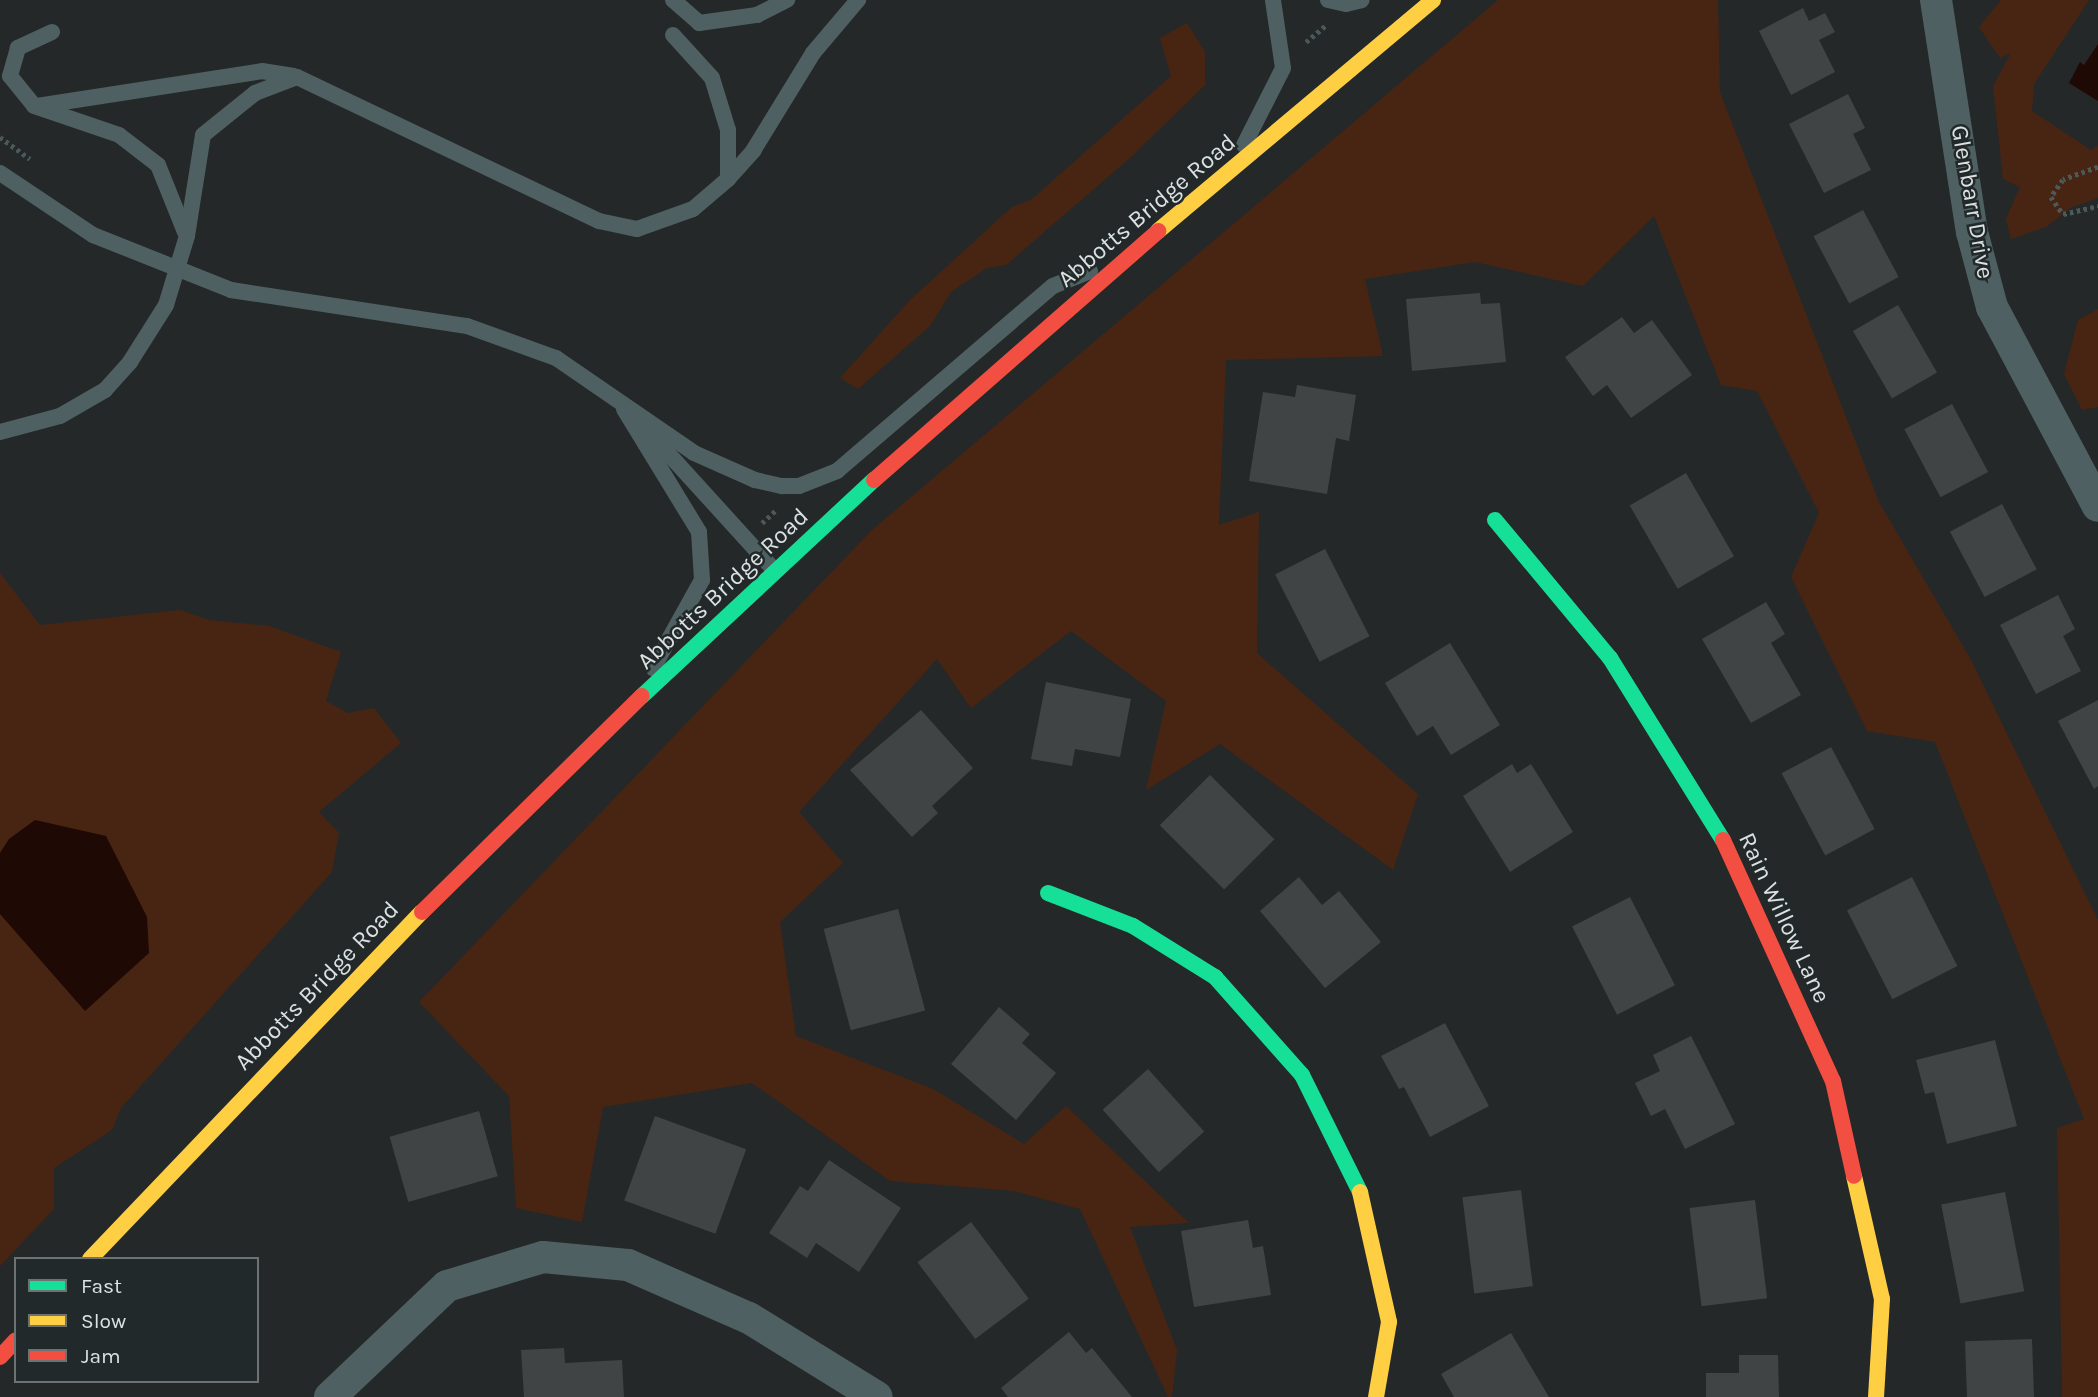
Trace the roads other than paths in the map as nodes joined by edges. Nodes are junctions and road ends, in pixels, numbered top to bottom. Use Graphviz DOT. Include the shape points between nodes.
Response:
graph roads {
  1 [pos="673,0"];
  2 [pos="787,0"];
  3 [pos="858,0"];
  4 [pos="1273,0"];
  5 [pos="1328,0"];
  6 [pos="1362,0"];
  7 [pos="1433,0"];
  8 [pos="1936,0"];
  9 [pos="52,32"];
  10 [pos="673,35"];
  11 [pos="0,61"];
  12 [pos="10,76"];
  13 [pos="297,77"];
  14 [pos="34,106"];
  15 [pos="1231,170"];
  16 [pos="0,173"];
  17 [pos="728,179"];
  18 [pos="187,236"];
  19 [pos="1128,257"];
  20 [pos="177,270"];
  21 [pos="621,404"];
  22 [pos="0,432"];
  23 [pos="2098,506"];
  24 [pos="1495,520"];
  25 [pos="774,570"];
  26 [pos="631,707"];
  27 [pos="1048,893"];
  28 [pos="92,1257"];
  29 [pos="14,1342"];
  30 [pos="0,1357"];
  31 [pos="330,1397"];
  32 [pos="877,1397"];
  33 [pos="1376,1397"];
  34 [pos="1876,1397"];
  1 -- 2 [label="lane" via="699,23 757,15"];
  3 -- 17 [label="lane" via="813,54 752,151"];
  4 -- 15 [label="lane" via="1283,68"];
  5 -- 6 [label="lane" via="1346,4"];
  7 -- 15 [label="main road, Abbotts Bridge Road"];
  8 -- 23 [label="street, Glenbarr Drive" via="1964,154 1972,232 1993,307"];
  9 -- 12 [label="lane" via="18,48"];
  10 -- 17 [label="lane" via="712,78 728,130"];
  11 -- 12 [label="lane"];
  12 -- 14 [label="lane"];
  13 -- 14 [label="lane" via="262,71"];
  13 -- 17 [label="lane" via="599,221 637,229 692,209"];
  13 -- 18 [label="lane" via="255,93 203,135"];
  14 -- 18 [label="lane" via="119,135 158,165"];
  15 -- 19 [label="main road, Abbotts Bridge Road"];
  16 -- 20 [label="lane" via="93,235"];
  18 -- 20 [label="lane"];
  19 -- 21 [label="lane" via="1054,285 837,471 799,486 755,480 694,453"];
  19 -- 25 [label="main road, Abbotts Bridge Road"];
  20 -- 21 [label="lane" via="231,290 467,326 556,358"];
  20 -- 22 [label="lane" via="166,304 130,362 105,390 60,415"];
  21 -- 25 [label="lane"];
  21 -- 26 [label="lane" via="699,532 702,558 702,580"];
  24 -- 34 [label="main road, Rain Willow Lane" via="1611,658 1721,835 1833,1081 1882,1299"];
  25 -- 26 [label="main road, Abbotts Bridge Road"];
  26 -- 28 [label="main road, Abbotts Bridge Road" via="471,860"];
  27 -- 33 [label="main road" via="1133,926 1215,976 1302,1075 1360,1193 1389,1322"];
  29 -- 30 [label="main road"];
  31 -- 32 [label="street" via="447,1286 543,1257 628,1265 749,1318"];
}
